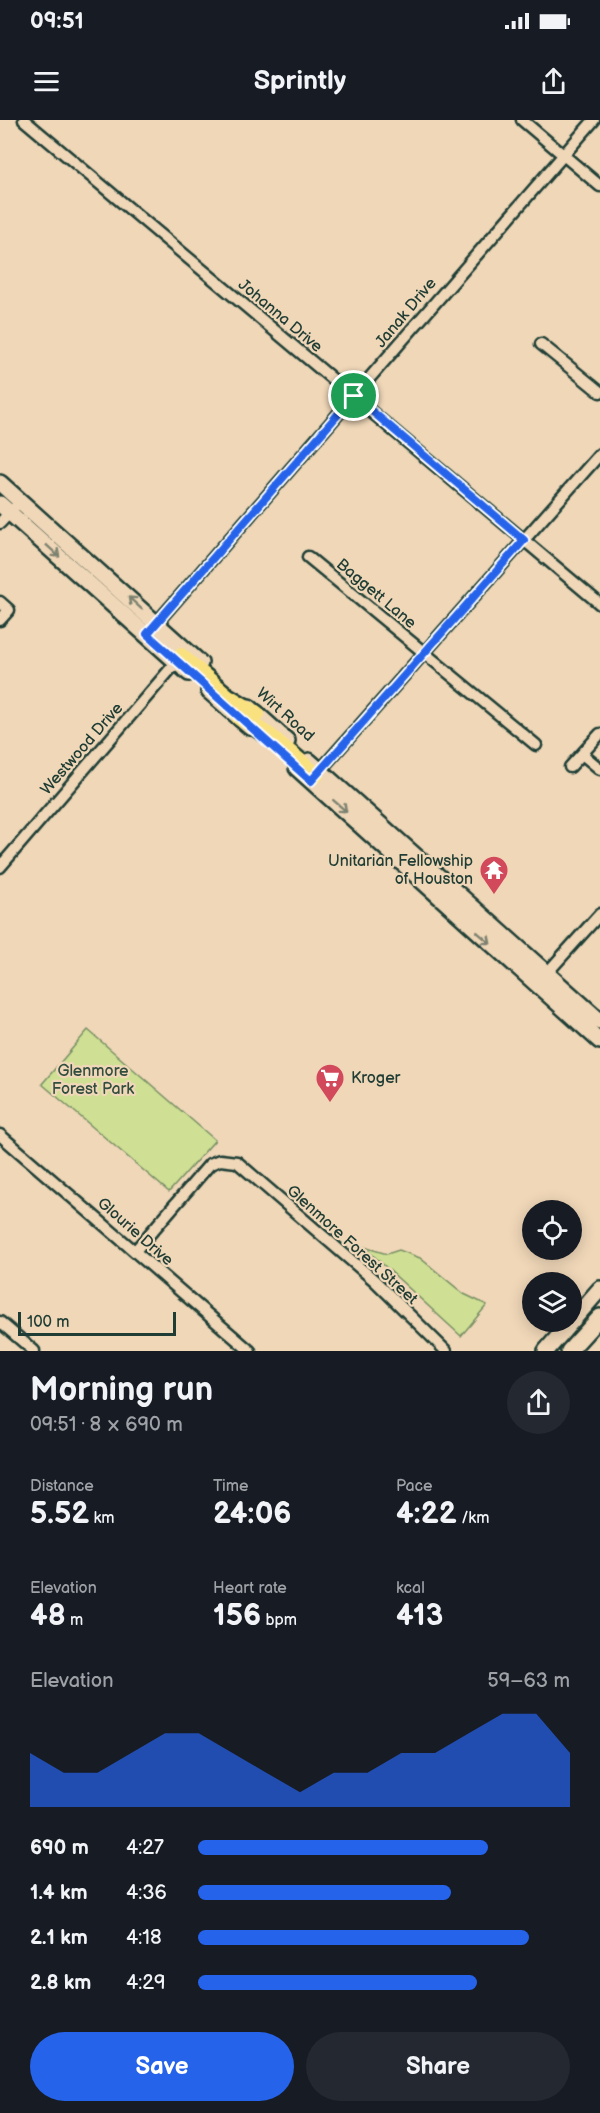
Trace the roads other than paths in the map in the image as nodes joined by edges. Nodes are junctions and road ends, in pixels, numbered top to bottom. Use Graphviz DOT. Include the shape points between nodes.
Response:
graph roads {
  1 [pos="24,120"];
  2 [pos="522,120"];
  3 [pos="594,120"];
  4 [pos="563,155"];
  5 [pos="600,186"];
  6 [pos="541,344"];
  7 [pos="600,393"];
  8 [pos="354,396"];
  9 [pos="600,454"];
  10 [pos="0,483"];
  11 [pos="20,500"];
  12 [pos="3,513"];
  13 [pos="524,540"];
  14 [pos="308,557"];
  15 [pos="0,602"];
  16 [pos="600,604"];
  17 [pos="0,620"];
  18 [pos="152,628"];
  19 [pos="424,654"];
  20 [pos="181,656"];
  21 [pos="257,714"];
  22 [pos="240,718"];
  23 [pos="600,734"];
  24 [pos="536,745"];
  25 [pos="582,754"];
  26 [pos="570,767"];
  27 [pos="600,769"];
  28 [pos="315,775"];
  29 [pos="0,867"];
  30 [pos="600,914"];
  31 [pos="547,973"];
  32 [pos="600,1021"];
  33 [pos="600,1041"];
  34 [pos="0,1135"];
  35 [pos="135,1251"];
  36 [pos="600,1289"];
  37 [pos="582,1309"];
  38 [pos="600,1317"];
  39 [pos="0,1322"];
  40 [pos="562,1332"];
  41 [pos="34,1351"];
  42 [pos="250,1351"];
  43 [pos="446,1351"];
  44 [pos="546,1351"];
  45 [pos="569,1351"];
  1 -- 8 [label="street, Johanna Drive"];
  2 -- 4 [label="street"];
  3 -- 4 [label="street, Janak Drive"];
  4 -- 5 [label="street"];
  4 -- 8 [label="street, Janak Drive"];
  6 -- 7 [label="street"];
  8 -- 13 [label="street, Johanna Drive"];
  8 -- 18 [label="street, Janak Drive"];
  9 -- 13 [label="street"];
  10 -- 11 [label="main road, Wirt Road"];
  11 -- 12 [label="street"];
  18 -- 11 [label="main road, Wirt Road, one-way"];
  12 -- 18 [label="main road, Wirt Road, one-way"];
  13 -- 16 [label="street, Johanna Drive"];
  13 -- 19 [label="street"];
  14 -- 19 [label="street, Baggett Lane"];
  15 -- 17 [label="street" via="9,610"];
  18 -- 20 [label="main road, Wirt Road"];
  19 -- 24 [label="street, Baggett Lane"];
  19 -- 28 [label="street"];
  20 -- 21 [label="main road" via="227,696"];
  20 -- 22 [label="main road, Wirt Road"];
  20 -- 29 [label="street, Westwood Drive"];
  21 -- 28 [label="main road, Wirt Road"];
  22 -- 28 [label="main road" via="270,736"];
  23 -- 25 [label="street"];
  25 -- 26 [label="street"];
  25 -- 27 [label="street"];
  28 -- 31 [label="main road, Wirt Road"];
  28 -- 33 [label="main road, Wirt Road, one-way"];
  30 -- 31 [label="street"];
  31 -- 32 [label="main road, Wirt Road"];
  34 -- 35 [label="street, Glourie Drive"];
  35 -- 42 [label="street, Glourie Drive"];
  35 -- 43 [label="street, Glenmore Forest Street" via="210,1164 220,1160 237,1162 374,1280"];
  36 -- 37 [label="main road"];
  38 -- 45 [label="main road"];
  39 -- 41 [label="street"];
  40 -- 44 [label="main road"];
}
